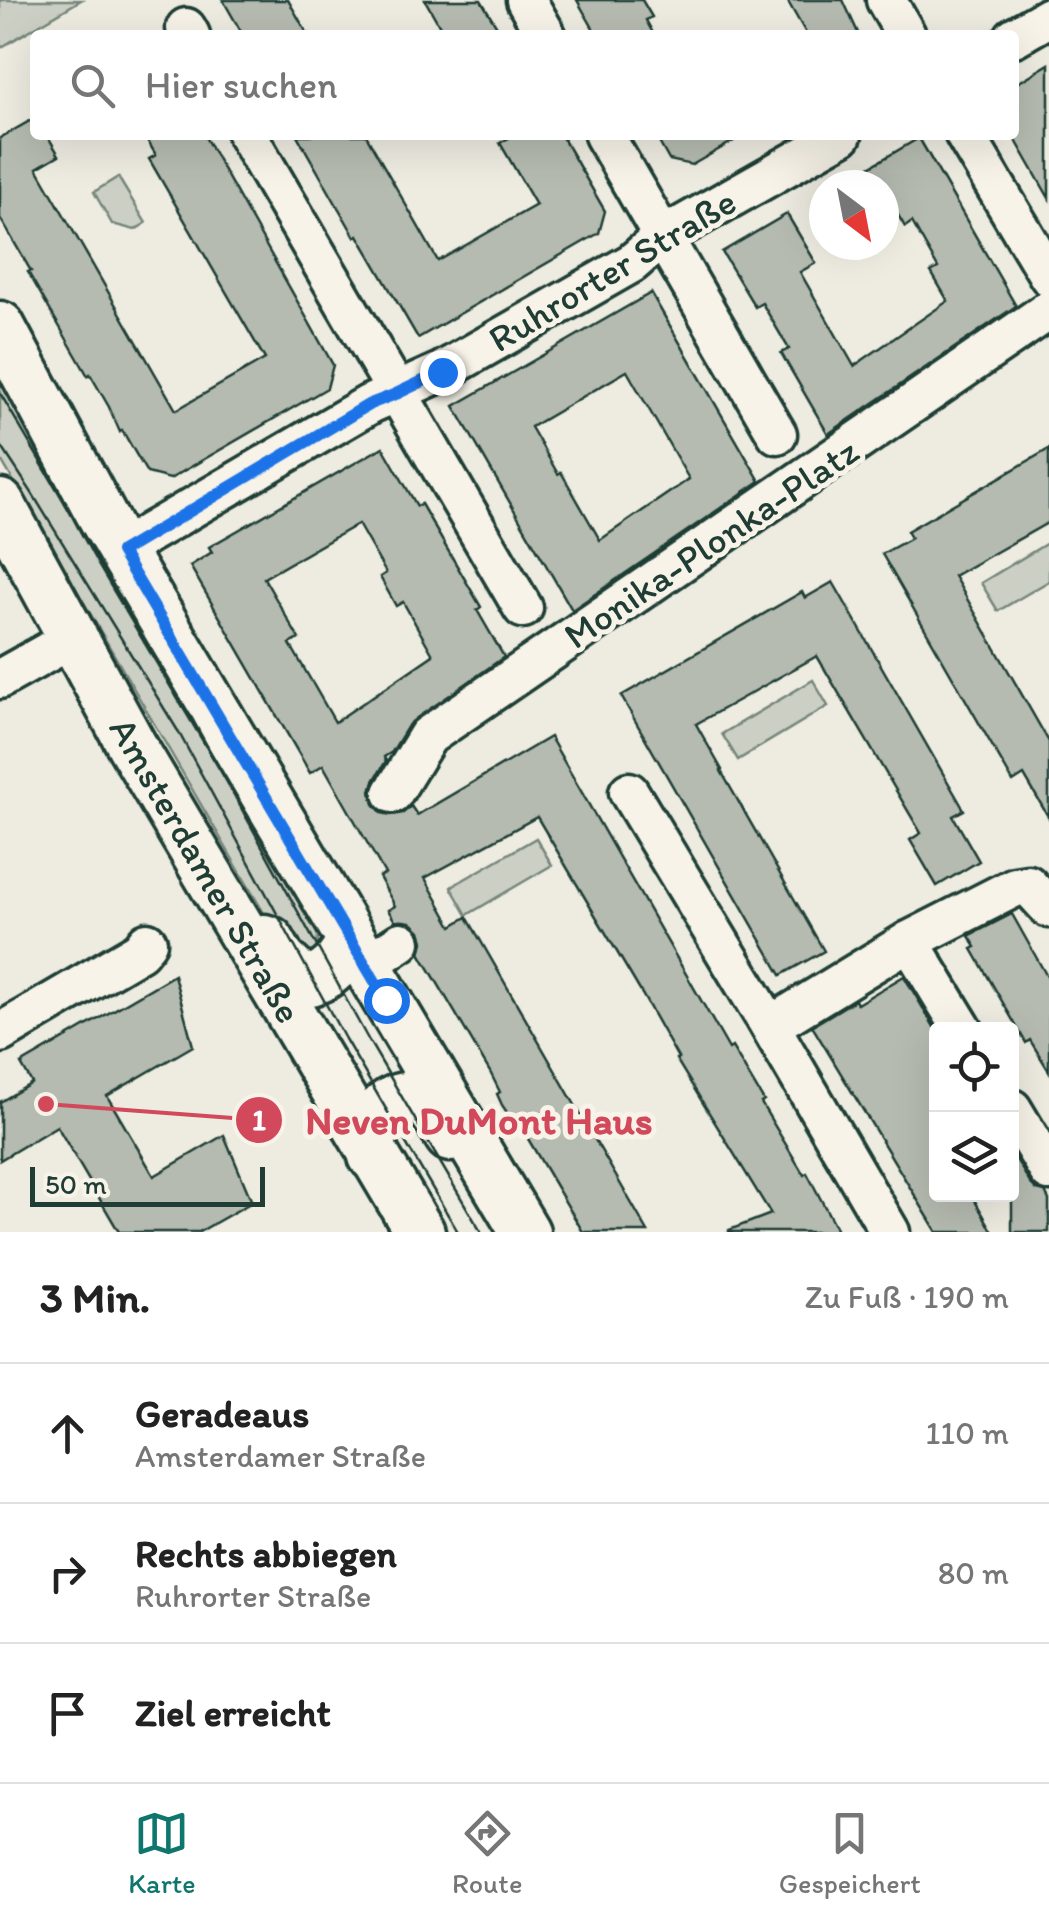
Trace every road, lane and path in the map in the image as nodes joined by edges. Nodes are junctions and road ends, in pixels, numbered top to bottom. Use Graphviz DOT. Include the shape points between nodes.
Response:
graph roads {
  1 [pos="526,0"];
  2 [pos="886,0"];
  3 [pos="1049,17"];
  4 [pos="543,30"];
  5 [pos="903,30"];
  6 [pos="1019,34"];
  7 [pos="251,140"];
  8 [pos="607,140"];
  9 [pos="833,140"];
  10 [pos="968,140"];
  11 [pos="662,237"];
  12 [pos="1049,276"];
  13 [pos="1049,310"];
  14 [pos="0,326"];
  15 [pos="396,394"];
  16 [pos="777,434"];
  17 [pos="0,504"];
  18 [pos="121,552"];
  19 [pos="523,608"];
  20 [pos="73,638"];
  21 [pos="0,680"];
  22 [pos="629,792"];
  23 [pos="392,793"];
  24 [pos="1049,908"];
  25 [pos="242,932"];
  26 [pos="909,940"];
  27 [pos="146,942"];
  28 [pos="373,950"];
  29 [pos="958,1022"];
  30 [pos="770,1026"];
  31 [pos="0,1033"];
  32 [pos="1014,1112"];
  33 [pos="478,1154"];
  34 [pos="374,1156"];
  35 [pos="1049,1171"];
  36 [pos="420,1232"];
  37 [pos="525,1232"];
  38 [pos="890,1232"];
  1 -- 4 [label="street"];
  2 -- 5 [label="street"];
  3 -- 6 [label="street"];
  7 -- 15 [label="street"];
  8 -- 11 [label="street"];
  9 -- 11 [label="street, Ruhrorter Straße"];
  10 -- 12 [label="street"];
  11 -- 15 [label="street, Ruhrorter Straße" via="632,263"];
  11 -- 16 [label="street"];
  13 -- 23 [label="street, Monika-Plonka-Platz" via="428,736"];
  14 -- 18 [label="main road"];
  15 -- 18 [label="street, Ruhrorter Straße"];
  15 -- 19 [label="street"];
  17 -- 20 [label="main road, Amsterdamer Straße"];
  18 -- 28 [label="main road"];
  20 -- 21 [label="street"];
  20 -- 25 [label="main road, Amsterdamer Straße"];
  22 -- 30 [label="street"];
  24 -- 26 [label="street" via="1028,885 1015,886"];
  25 -- 28 [label="main road" via="270,941 304,982"];
  25 -- 34 [label="main road, Amsterdamer Straße"];
  26 -- 29 [label="street"];
  26 -- 30 [label="street"];
  27 -- 31 [label="street" via="140,952"];
  28 -- 33 [label="main road"];
  30 -- 38 [label="street"];
  32 -- 35 [label="street"];
  33 -- 34 [label="main road" via="453,1142 422,1100 402,1098 375,1118"];
  33 -- 37 [label="main road"];
  34 -- 36 [label="main road, Amsterdamer Straße"];
}
